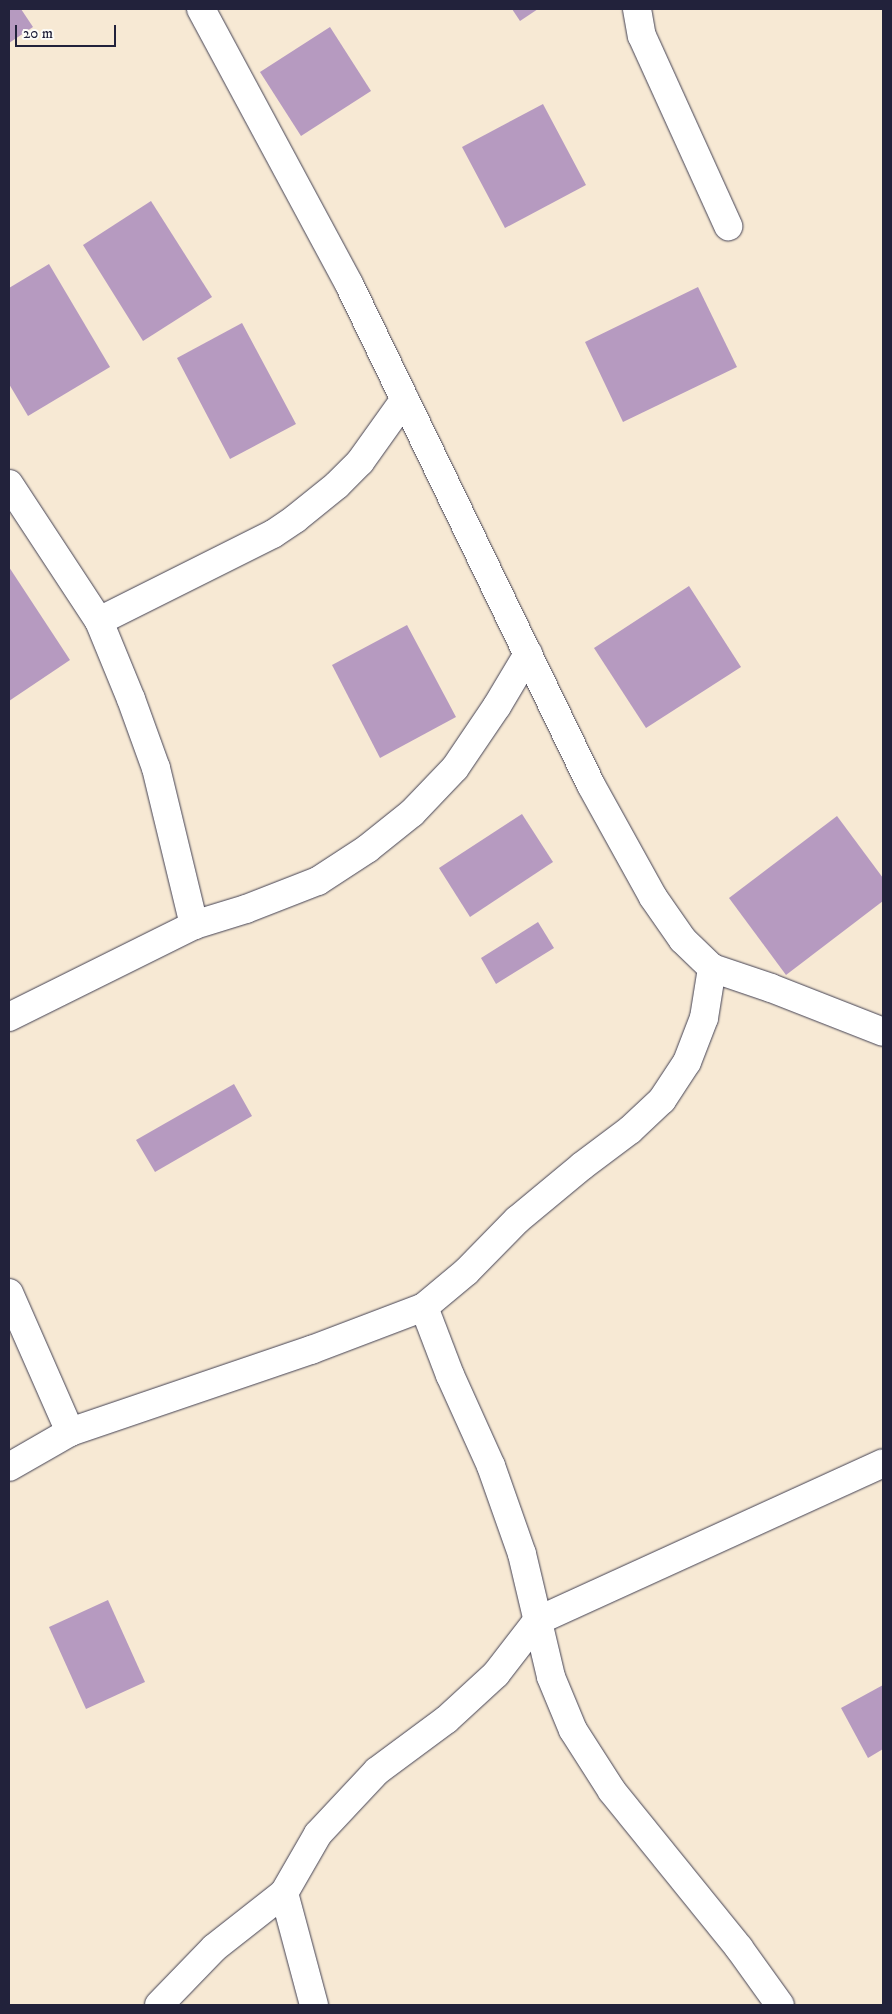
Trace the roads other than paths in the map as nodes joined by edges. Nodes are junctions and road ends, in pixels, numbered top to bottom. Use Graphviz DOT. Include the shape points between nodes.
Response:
graph roads {
  1 [pos="201,9"];
  2 [pos="637,9"];
  3 [pos="728,226"];
  4 [pos="405,399"];
  5 [pos="9,484"];
  6 [pos="99,621"];
  7 [pos="528,654"];
  8 [pos="194,925"];
  9 [pos="712,968"];
  10 [pos="9,1017"];
  11 [pos="883,1032"];
  12 [pos="9,1293"];
  13 [pos="424,1307"];
  14 [pos="70,1432"];
  15 [pos="9,1467"];
  16 [pos="881,1469"];
  17 [pos="537,1621"];
  18 [pos="284,1893"];
  19 [pos="159,2005"];
  20 [pos="314,2005"];
  21 [pos="780,2005"];
  1 -- 4 [label="street" via="349,284"];
  2 -- 3 [label="street" via="642,36"];
  4 -- 6 [label="street" via="360,462 338,485 295,519 273,534"];
  4 -- 7 [label="street"];
  5 -- 6 [label="street"];
  6 -- 8 [label="street" via="156,768"];
  7 -- 8 [label="street" via="455,768 412,813 367,849 318,881"];
  7 -- 9 [label="street" via="591,785 652,897 683,940"];
  8 -- 10 [label="street"];
  9 -- 11 [label="street"];
  9 -- 13 [label="street" via="704,1018 687,1062 662,1100 630,1130 517,1220 466,1272"];
  12 -- 14 [label="street"];
  13 -- 14 [label="street" via="310,1350"];
  13 -- 17 [label="street" via="490,1466 522,1554"];
  14 -- 15 [label="street"];
  16 -- 17 [label="street"];
  17 -- 18 [label="street" via="496,1674 446,1720 377,1771 318,1834"];
  17 -- 21 [label="street" via="551,1677 578,1738 612,1791 740,1948"];
  18 -- 19 [label="street" via="214,1948"];
  18 -- 20 [label="street"];
}
